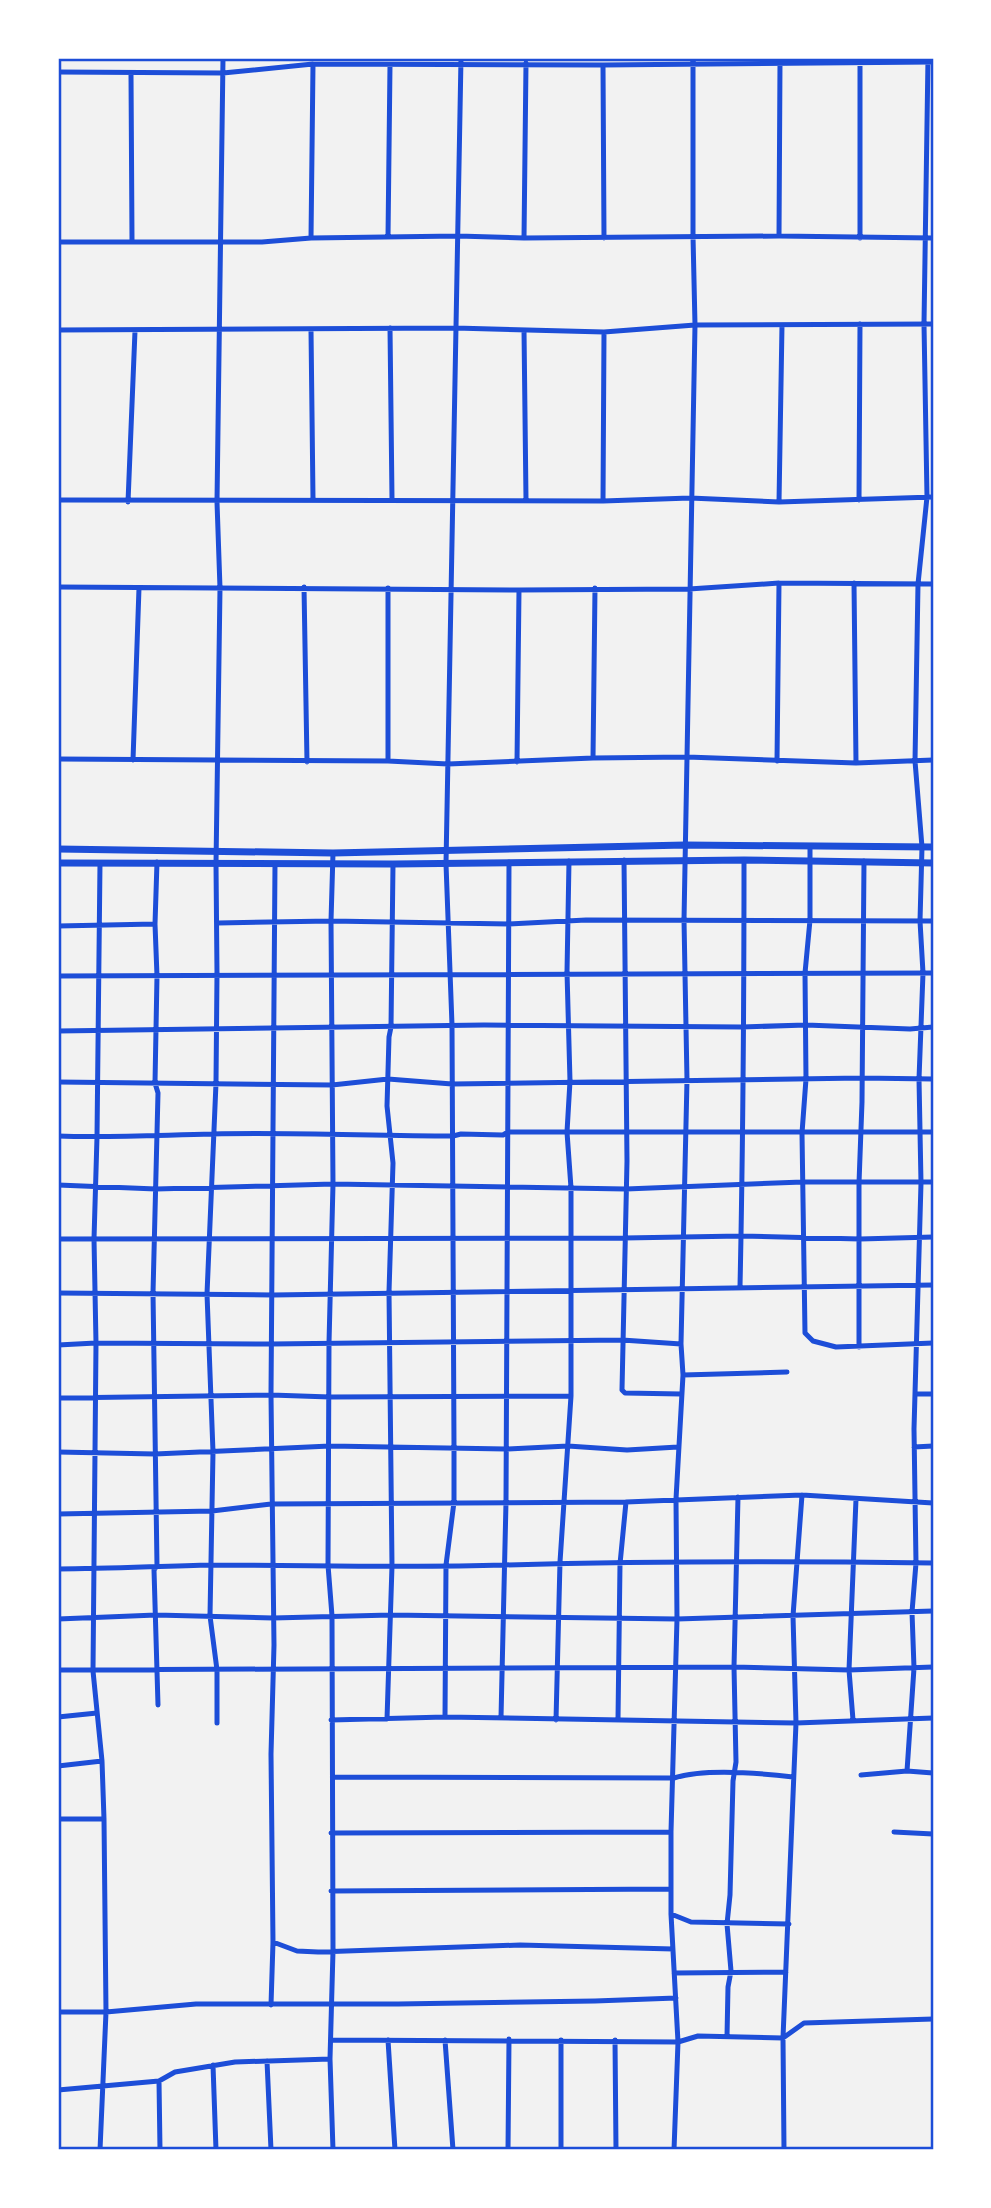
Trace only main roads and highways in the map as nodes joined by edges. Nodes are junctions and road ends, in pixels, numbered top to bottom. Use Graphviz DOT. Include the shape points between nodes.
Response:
graph roads {
  1 [pos="933,847"];
  2 [pos="58,849"];
  3 [pos="58,863"];
  4 [pos="933,863"];
  1 -- 2 [label="main road" via="685,845 333,853"];
  3 -- 4 [label="main road"];
}
